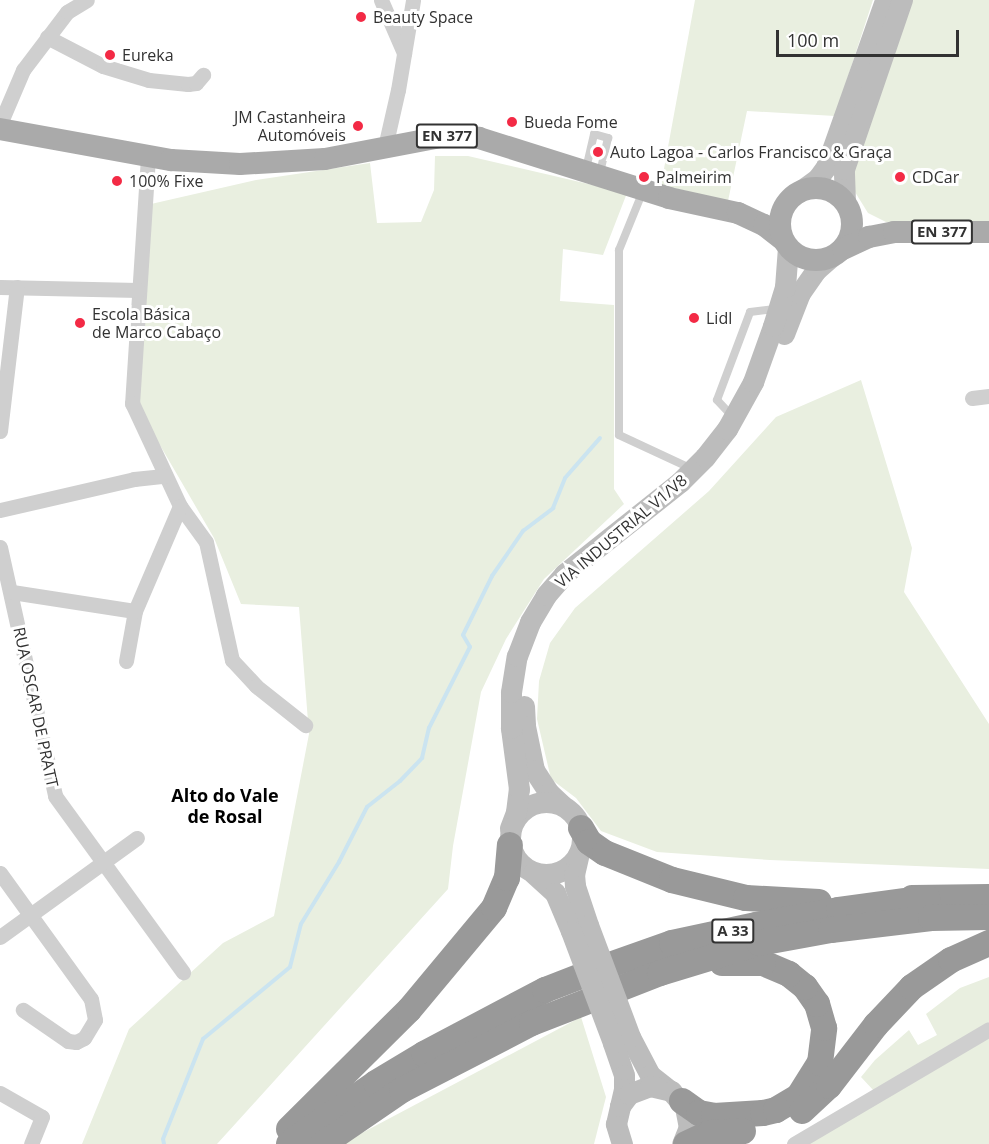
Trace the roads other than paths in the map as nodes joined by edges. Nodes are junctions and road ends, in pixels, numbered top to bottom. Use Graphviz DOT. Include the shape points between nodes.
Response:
graph roads {
  1 [pos="87,0"];
  2 [pos="381,0"];
  3 [pos="413,0"];
  4 [pos="885,0"];
  5 [pos="902,0"];
  6 [pos="47,37"];
  7 [pos="404,53"];
  8 [pos="203,75"];
  9 [pos="0,124"];
  10 [pos="0,129"];
  11 [pos="385,147"];
  12 [pos="148,157"];
  13 [pos="644,189"];
  14 [pos="795,196"];
  15 [pos="847,205"];
  16 [pos="738,213"];
  17 [pos="894,232"];
  18 [pos="989,232"];
  19 [pos="785,243"];
  20 [pos="837,253"];
  21 [pos="0,287"];
  22 [pos="17,287"];
  23 [pos="138,290"];
  24 [pos="779,308"];
  25 [pos="989,396"];
  26 [pos="972,398"];
  27 [pos="734,418"];
  28 [pos="0,430"];
  29 [pos="693,470"];
  30 [pos="164,476"];
  31 [pos="180,506"];
  32 [pos="0,510"];
  33 [pos="0,547"];
  34 [pos="12,592"];
  35 [pos="135,611"];
  36 [pos="126,661"];
  37 [pos="305,725"];
  38 [pos="562,806"];
  39 [pos="580,828"];
  40 [pos="510,836"];
  41 [pos="137,838"];
  42 [pos="579,853"];
  43 [pos="104,863"];
  44 [pos="0,873"];
  45 [pos="533,873"];
  46 [pos="989,897"];
  47 [pos="927,898"];
  48 [pos="31,914"];
  49 [pos="989,917"];
  50 [pos="579,928"];
  51 [pos="0,937"];
  52 [pos="989,943"];
  53 [pos="183,972"];
  54 [pos="660,973"];
  55 [pos="24,1010"];
  56 [pos="989,1029"];
  57 [pos="622,1040"];
  58 [pos="0,1093"];
  59 [pos="676,1096"];
  60 [pos="617,1130"];
  61 [pos="31,1144"];
  62 [pos="274,1144"];
  63 [pos="289,1144"];
  64 [pos="323,1144"];
  65 [pos="684,1144"];
  66 [pos="794,1144"];
  1 -- 6 [label="street" via="67,12"];
  2 -- 7 [label="street"];
  3 -- 7 [label="street"];
  4 -- 14 [label="main road" via="826,167"];
  5 -- 15 [label="main road" via="844,169"];
  6 -- 8 [label="street" via="103,66 149,80 188,84 196,83"];
  6 -- 9 [label="street" via="23,70"];
  7 -- 11 [label="street"];
  10 -- 12 [label="main road, EN 377"];
  11 -- 12 [label="main road, EN 377" via="326,159 261,163"];
  11 -- 13 [label="main road, EN 377" via="446,136 479,138"];
  12 -- 23 [label="street"];
  13 -- 16 [label="main road, EN 377"];
  13 -- 29 [label="lane" via="619,250 619,435"];
  14 -- 15 [label="main road, EN 377" via="811,188 824,189"];
  14 -- 16 [label="main road, EN 377" via="765,210"];
  14 -- 19 [label="main road" via="782,211 780,226"];
  15 -- 17 [label="main road, EN 377" via="867,222"];
  15 -- 20 [label="main road" via="852,230"];
  16 -- 19 [label="main road, EN 377" via="764,225"];
  17 -- 18 [label="main road, EN 377"];
  17 -- 20 [label="main road, EN 377" via="869,237"];
  19 -- 20 [label="main road, EN 377" via="800,257 816,261"];
  19 -- 24 [label="main road, VIA INDUSTRIAL V1/V8" via="785,287"];
  20 -- 38 [label="main road, VIA INDUSTRIAL V1/V8" via="816,270 800,293 764,387 727,451 689,492 582,576 560,600 543,628 527,676 525,726 536,776"];
  21 -- 22 [label="street"];
  22 -- 23 [label="street"];
  22 -- 28 [label="street"];
  23 -- 30 [label="street" via="132,403"];
  24 -- 27 [label="main road, VIA INDUSTRIAL V1/V8" via="753,382"];
  24 -- 27 [label="lane" via="750,312 715,395"];
  25 -- 26 [label="street"];
  27 -- 29 [label="main road, VIA INDUSTRIAL V1/V8"];
  29 -- 40 [label="main road, VIA INDUSTRIAL V1/V8" via="564,574 530,622 517,656 511,692 519,789"];
  30 -- 31 [label="street"];
  30 -- 32 [label="street" via="134,479"];
  31 -- 35 [label="street"];
  31 -- 37 [label="street" via="206,542 232,660 256,686"];
  33 -- 34 [label="street, RUA OSCAR DE PRATT"];
  34 -- 35 [label="street"];
  34 -- 43 [label="street, RUA OSCAR DE PRATT" via="54,796"];
  35 -- 36 [label="street"];
  38 -- 39 [label="main road" via="574,814"];
  38 -- 40 [label="main road" via="535,803 520,813"];
  39 -- 42 [label="main road"];
  39 -- 47 [label="highway" via="597,848 624,862 729,895 793,903"];
  40 -- 45 [label="main road" via="515,859"];
  40 -- 62 [label="highway" via="507,878 494,908 409,1010"];
  41 -- 43 [label="street"];
  42 -- 45 [label="main road" via="563,870 549,875"];
  42 -- 50 [label="main road" via="574,874"];
  43 -- 48 [label="street"];
  43 -- 53 [label="street, RUA OSCAR DE PRATT"];
  44 -- 48 [label="street"];
  45 -- 50 [label="main road" via="555,893"];
  46 -- 47 [label="highway, A 33"];
  47 -- 63 [label="highway, A 33" via="756,926 672,944 607,966 545,990 424,1054"];
  48 -- 51 [label="street"];
  48 -- 55 [label="street" via="91,999 95,1020 84,1038 68,1041"];
  49 -- 54 [label="highway, A 33" via="931,918 831,930 759,943"];
  50 -- 57 [label="main road, bridge"];
  52 -- 65 [label="highway" via="951,960 912,987 805,1110 762,1129 710,1133"];
  54 -- 59 [label="highway" via="738,961 773,967 805,987 817,1004 824,1028 824,1051 815,1075 788,1104 763,1113 723,1117 699,1113"];
  54 -- 64 [label="highway, A 33" via="522,1028 402,1090"];
  56 -- 66 [label="street"];
  57 -- 59 [label="main road" via="650,1075"];
  57 -- 60 [label="main road" via="624,1075"];
  58 -- 61 [label="street" via="42,1117"];
  59 -- 60 [label="main road" via="657,1087 629,1094"];
  59 -- 65 [label="main road" via="689,1120"];
}
